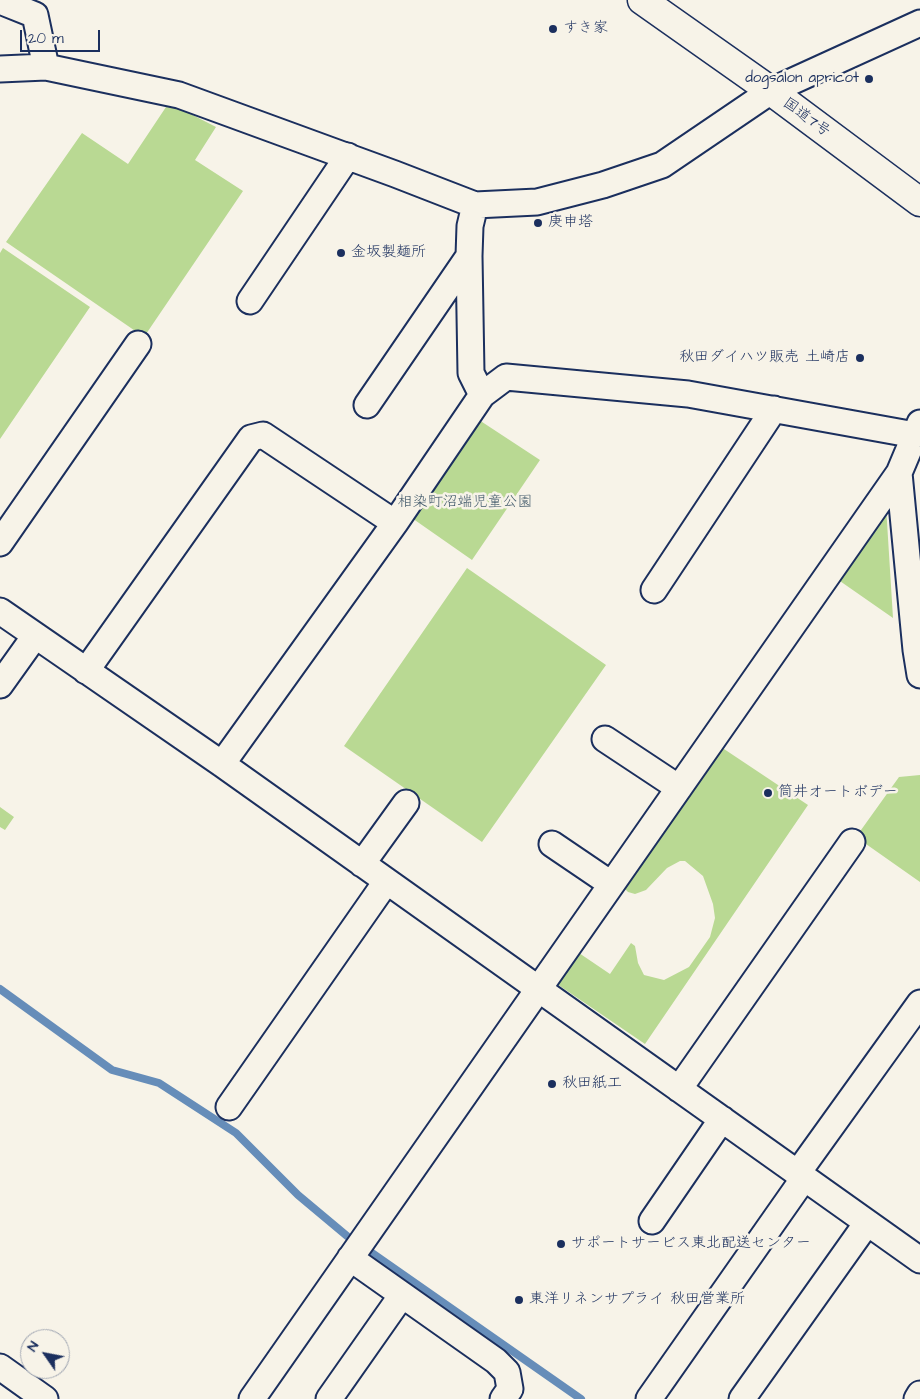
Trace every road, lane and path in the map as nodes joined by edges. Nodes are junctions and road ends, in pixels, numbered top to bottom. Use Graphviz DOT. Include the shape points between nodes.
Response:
graph roads {
  1 [pos="642,0"];
  2 [pos="0,1"];
  3 [pos="920,23"];
  4 [pos="46,67"];
  5 [pos="0,69"];
  6 [pos="771,92"];
  7 [pos="348,156"];
  8 [pos="920,202"];
  9 [pos="475,205"];
  10 [pos="469,256"];
  11 [pos="250,301"];
  12 [pos="138,344"];
  13 [pos="482,395"];
  14 [pos="367,405"];
  15 [pos="774,409"];
  16 [pos="918,429"];
  17 [pos="899,473"];
  18 [pos="395,522"];
  19 [pos="0,543"];
  20 [pos="654,590"];
  21 [pos="0,611"];
  22 [pos="35,636"];
  23 [pos="86,671"];
  24 [pos="920,675"];
  25 [pos="0,685"];
  26 [pos="605,739"];
  27 [pos="222,764"];
  28 [pos="679,788"];
  29 [pos="406,802"];
  30 [pos="852,842"];
  31 [pos="552,844"];
  32 [pos="362,864"];
  33 [pos="386,882"];
  34 [pos="611,884"];
  35 [pos="538,989"];
  36 [pos="920,1003"];
  37 [pos="679,1089"];
  38 [pos="229,1107"];
  39 [pos="722,1119"];
  40 [pos="801,1176"];
  41 [pos="652,1221"];
  42 [pos="867,1224"];
  43 [pos="350,1258"];
  44 [pos="920,1260"];
  45 [pos="402,1295"];
  46 [pos="0,1368"];
  47 [pos="920,1394"];
  48 [pos="45,1399"];
  49 [pos="252,1399"];
  50 [pos="329,1399"];
  51 [pos="503,1399"];
  52 [pos="649,1399"];
  53 [pos="742,1399"];
  54 [pos="917,1399"];
  1 -- 6 [label="highway, 国道7号"];
  2 -- 4 [label="street" via="35,15"];
  3 -- 6 [label="street"];
  4 -- 5 [label="street"];
  4 -- 7 [label="street" via="180,95"];
  6 -- 8 [label="highway, 国道7号"];
  6 -- 9 [label="street" via="662,165 537,202"];
  7 -- 9 [label="street"];
  7 -- 11 [label="street"];
  9 -- 10 [label="street" via="470,226"];
  10 -- 13 [label="street" via="471,373"];
  10 -- 14 [label="street"];
  12 -- 19 [label="street"];
  13 -- 15 [label="street" via="506,378 688,394"];
  13 -- 18 [label="street"];
  15 -- 16 [label="street"];
  15 -- 20 [label="street"];
  16 -- 17 [label="street"];
  17 -- 24 [label="street"];
  17 -- 28 [label="street"];
  18 -- 23 [label="street" via="263,435 251,438"];
  18 -- 27 [label="street"];
  21 -- 22 [label="street"];
  22 -- 23 [label="street"];
  22 -- 25 [label="street"];
  23 -- 27 [label="street"];
  26 -- 28 [label="street"];
  27 -- 32 [label="street"];
  28 -- 34 [label="street"];
  29 -- 32 [label="street"];
  30 -- 37 [label="street"];
  31 -- 34 [label="street"];
  32 -- 33 [label="street"];
  33 -- 35 [label="street"];
  33 -- 38 [label="street"];
  34 -- 35 [label="street"];
  35 -- 37 [label="street"];
  35 -- 43 [label="street"];
  36 -- 40 [label="street"];
  37 -- 39 [label="street"];
  39 -- 40 [label="street"];
  39 -- 41 [label="street"];
  40 -- 42 [label="street"];
  40 -- 52 [label="street"];
  42 -- 44 [label="street"];
  42 -- 53 [label="street"];
  43 -- 45 [label="street"];
  43 -- 49 [label="street"];
  45 -- 50 [label="street"];
  45 -- 51 [label="street" via="507,1372 510,1389"];
  46 -- 48 [label="street"];
  47 -- 54 [label="street"];
}
